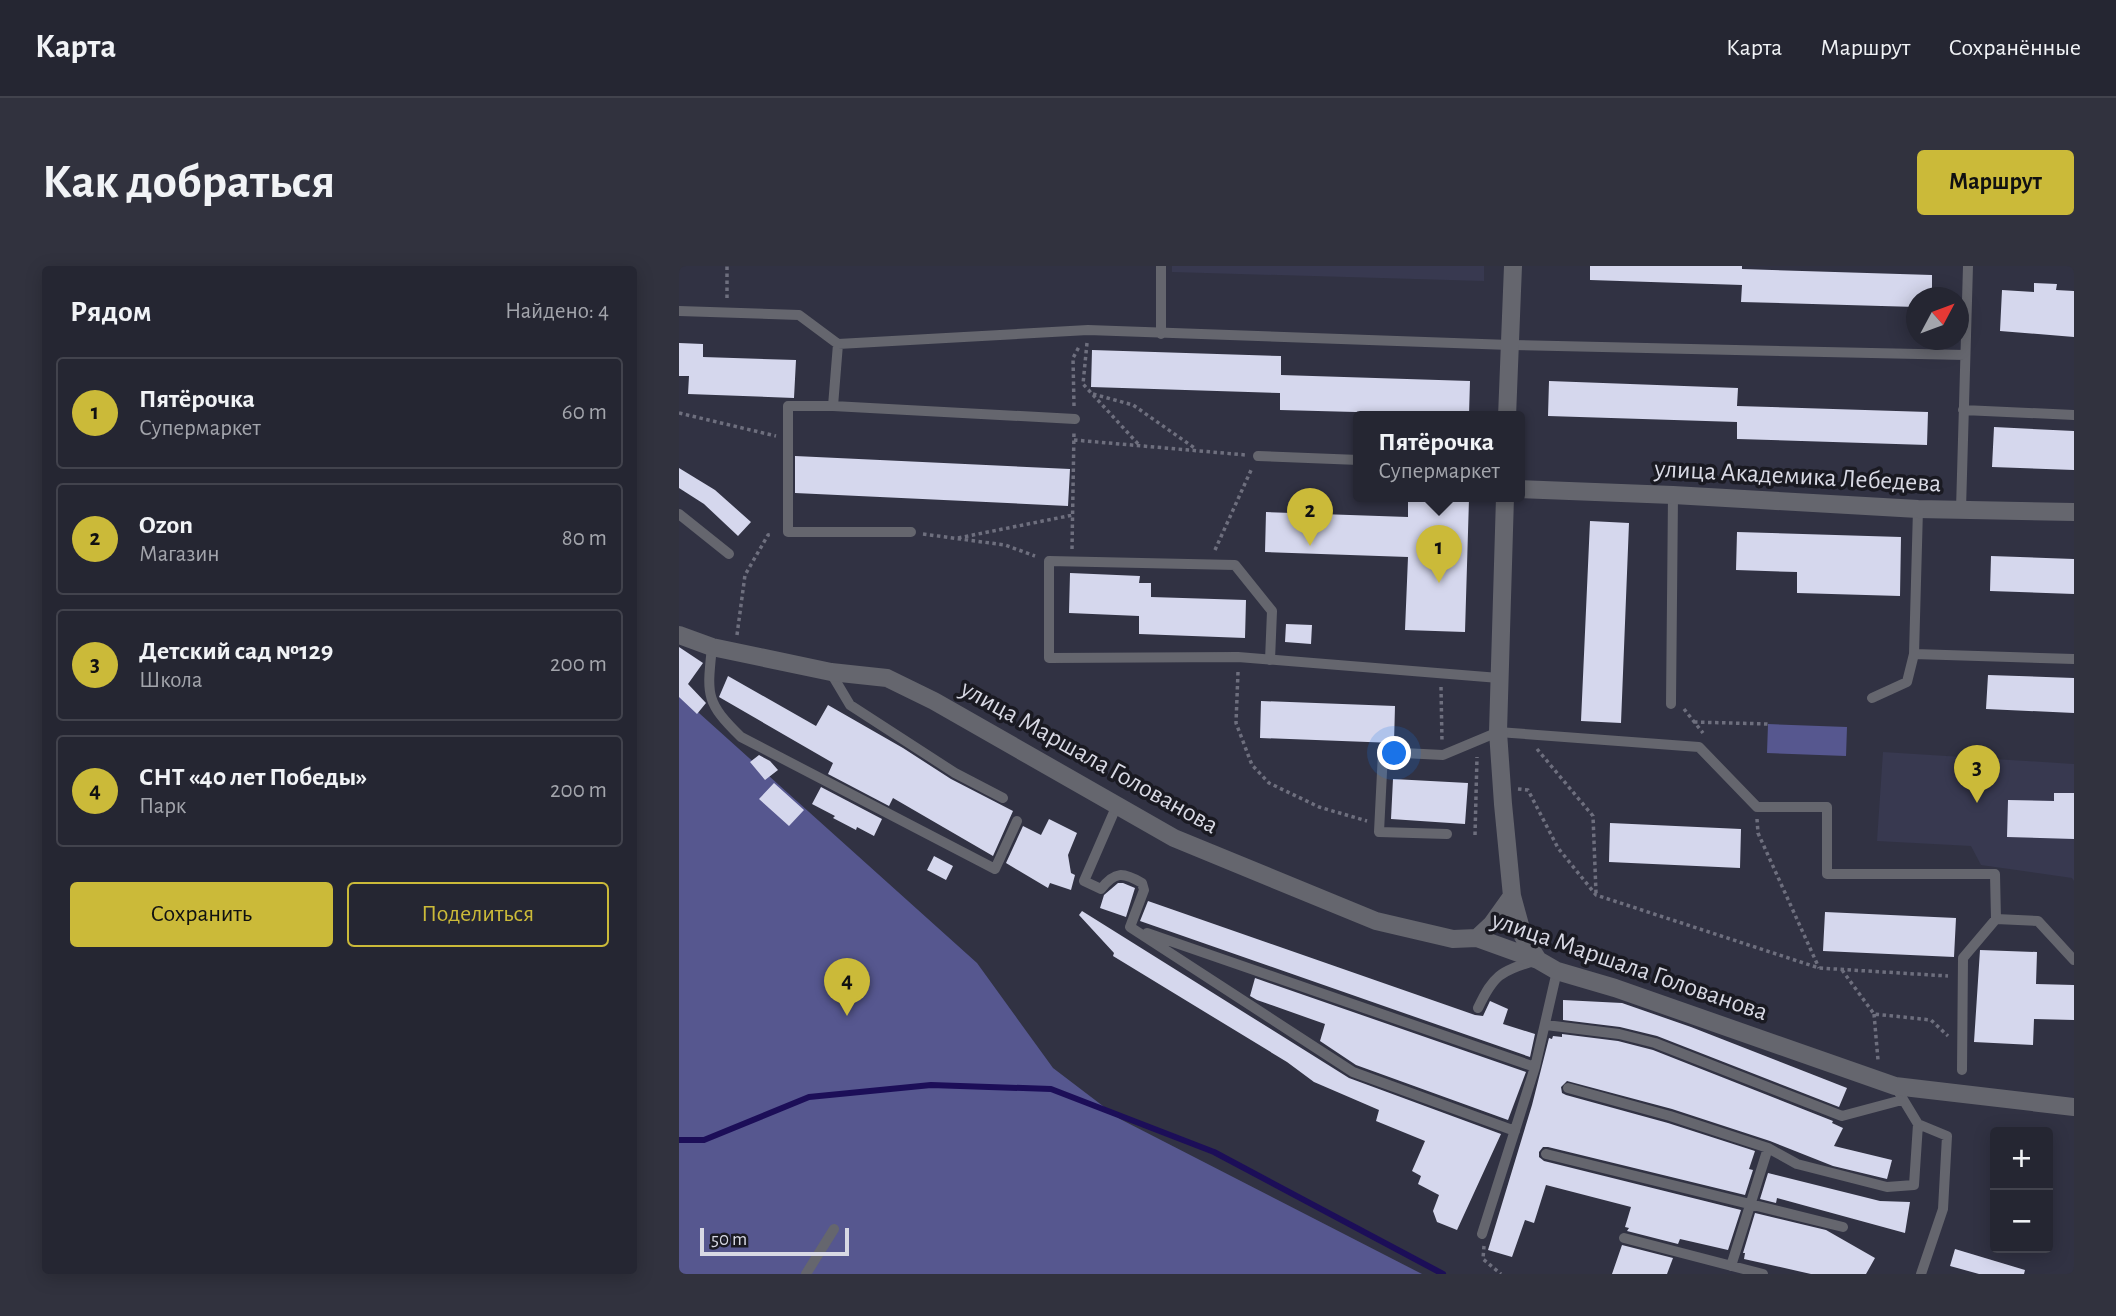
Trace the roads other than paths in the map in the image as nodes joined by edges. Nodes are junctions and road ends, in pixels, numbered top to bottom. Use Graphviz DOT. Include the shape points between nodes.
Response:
graph roads {
  1 [pos="1161,266"];
  2 [pos="1513,266"];
  3 [pos="1968,266"];
  4 [pos="679,311"];
  5 [pos="1161,334"];
  6 [pos="838,344"];
  7 [pos="1510,345"];
  8 [pos="1965,355"];
  9 [pos="833,406"];
  10 [pos="1963,410"];
  11 [pos="1507,411"];
  12 [pos="2074,415"];
  13 [pos="1075,419"];
  14 [pos="1258,456"];
  15 [pos="1353,460"];
  16 [pos="1525,489"];
  17 [pos="1673,495"];
  18 [pos="1505,502"];
  19 [pos="1919,509"];
  20 [pos="1961,509"];
  21 [pos="2074,512"];
  22 [pos="679,514"];
  23 [pos="911,532"];
  24 [pos="729,554"];
  25 [pos="679,635"];
  26 [pos="712,647"];
  27 [pos="1914,654"];
  28 [pos="2074,659"];
  29 [pos="1270,660"];
  30 [pos="831,672"];
  31 [pos="1499,678"];
  32 [pos="1872,698"];
  33 [pos="1671,704"];
  34 [pos="1498,732"];
  35 [pos="1003,798"];
  36 [pos="1117,805"];
  37 [pos="1017,821"];
  38 [pos="1447,834"];
  39 [pos="1512,896"];
  40 [pos="1996,919"];
  41 [pos="1130,927"];
  42 [pos="1476,938"];
  43 [pos="1538,960"];
  44 [pos="2074,960"];
  45 [pos="1557,971"];
  46 [pos="1478,1008"];
  47 [pos="1546,1026"];
  48 [pos="1535,1067"];
  49 [pos="1962,1070"];
  50 [pos="1568,1088"];
  51 [pos="1892,1089"];
  52 [pos="2074,1107"];
  53 [pos="1918,1124"];
  54 [pos="1515,1131"];
  55 [pos="1768,1148"];
  56 [pos="1546,1154"];
  57 [pos="1749,1204"];
  58 [pos="1843,1227"];
  59 [pos="834,1229"];
  60 [pos="1482,1234"];
  61 [pos="1624,1238"];
  62 [pos="1731,1266"];
  63 [pos="806,1274"];
  64 [pos="1763,1274"];
  65 [pos="1921,1274"];
  1 -- 5 [label="lane"];
  2 -- 7 [label="street"];
  3 -- 8 [label="lane"];
  4 -- 6 [label="lane" via="799,316"];
  5 -- 6 [label="lane" via="1088,330"];
  5 -- 7 [label="lane"];
  6 -- 9 [label="lane"];
  7 -- 8 [label="lane"];
  7 -- 11 [label="street"];
  8 -- 10 [label="lane"];
  9 -- 13 [label="lane"];
  9 -- 23 [label="lane" via="788,406 788,532"];
  10 -- 12 [label="lane"];
  10 -- 20 [label="lane"];
  14 -- 15 [label="lane"];
  16 -- 17 [label="street, улица Академика Лебедева"];
  17 -- 19 [label="street, улица Академика Лебедева"];
  17 -- 33 [label="lane"];
  18 -- 31 [label="street"];
  19 -- 20 [label="street, улица Академика Лебедева"];
  19 -- 27 [label="lane"];
  20 -- 21 [label="street, улица Академика Лебедева"];
  22 -- 24 [label="lane"];
  25 -- 26 [label="street, улица Маршала Голованова"];
  26 -- 30 [label="street, улица Маршала Голованова"];
  26 -- 37 [label="lane" via="708,694 741,737 995,869"];
  27 -- 28 [label="lane"];
  27 -- 32 [label="lane" via="1907,682"];
  29 -- 29 [label="lane" via="1049,658 1049,561 1235,565 1272,611"];
  29 -- 31 [label="lane"];
  30 -- 35 [label="lane" via="850,705 955,773"];
  30 -- 36 [label="street, улица Маршала Голованова" via="887,678"];
  31 -- 34 [label="street"];
  34 -- 38 [label="lane" via="1443,755 1383,752 1379,832"];
  34 -- 39 [label="street"];
  34 -- 40 [label="lane" via="1699,747 1757,807 1827,807 1828,874 1995,874"];
  36 -- 41 [label="lane" via="1084,881 1101,888 1122,874 1142,883 1144,890"];
  36 -- 42 [label="street, улица Маршала Голованова" via="1174,838 1376,921 1453,939"];
  39 -- 42 [label="street"];
  39 -- 43 [label="street" via="1523,936"];
  40 -- 44 [label="lane" via="2038,921"];
  40 -- 49 [label="lane" via="1963,958"];
  41 -- 48 [label="lane"];
  41 -- 54 [label="lane" via="1353,1072"];
  42 -- 43 [label="street, улица Маршала Голованова"];
  43 -- 45 [label="street, улица Маршала Голованова"];
  43 -- 46 [label="lane" via="1506,970 1490,984"];
  45 -- 47 [label="lane"];
  45 -- 51 [label="street, улица Маршала Голованова"];
  47 -- 48 [label="lane"];
  47 -- 51 [label="lane" via="1655,1043 1842,1116"];
  48 -- 54 [label="lane"];
  50 -- 55 [label="lane"];
  51 -- 52 [label="street, улица Маршала Голованова"];
  51 -- 53 [label="lane"];
  53 -- 55 [label="lane" via="1914,1185 1887,1187 1797,1164"];
  53 -- 65 [label="lane" via="1947,1136 1943,1209"];
  54 -- 60 [label="lane"];
  55 -- 57 [label="lane"];
  56 -- 57 [label="lane"];
  57 -- 58 [label="lane"];
  57 -- 62 [label="lane"];
  59 -- 63 [label="lane"];
  61 -- 62 [label="lane"];
  62 -- 64 [label="lane"];
}
